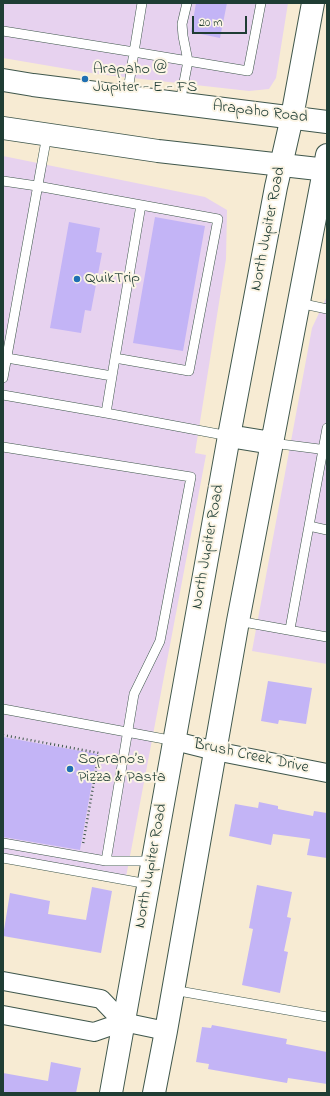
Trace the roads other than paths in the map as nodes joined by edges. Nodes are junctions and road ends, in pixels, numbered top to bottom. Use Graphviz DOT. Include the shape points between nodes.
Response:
graph roads {
  1 [pos="142,3"];
  2 [pos="186,3"];
  3 [pos="261,3"];
  4 [pos="313,3"];
  5 [pos="3,31"];
  6 [pos="134,52"];
  7 [pos="188,61"];
  8 [pos="3,80"];
  9 [pos="127,97"];
  10 [pos="180,103"];
  11 [pos="292,117"];
  12 [pos="327,122"];
  13 [pos="3,128"];
  14 [pos="47,135"];
  15 [pos="281,165"];
  16 [pos="326,165"];
  17 [pos="3,181"];
  18 [pos="37,186"];
  19 [pos="140,205"];
  20 [pos="299,303"];
  21 [pos="327,309"];
  22 [pos="7,358"];
  23 [pos="115,358"];
  24 [pos="112,376"];
  25 [pos="3,378"];
  26 [pos="3,394"];
  27 [pos="106,412"];
  28 [pos="327,428"];
  29 [pos="229,436"];
  30 [pos="272,443"];
  31 [pos="3,447"];
  32 [pos="325,450"];
  33 [pos="309,526"];
  34 [pos="327,530"];
  35 [pos="238,621"];
  36 [pos="290,629"];
  37 [pos="327,636"];
  38 [pos="3,709"];
  39 [pos="128,732"];
  40 [pos="175,741"];
  41 [pos="215,751"];
  42 [pos="327,773"];
  43 [pos="3,843"];
  44 [pos="3,858"];
  45 [pos="106,861"];
  46 [pos="152,861"];
  47 [pos="148,884"];
  48 [pos="3,981"];
  49 [pos="173,990"];
  50 [pos="3,1015"];
  51 [pos="327,1017"];
  52 [pos="123,1022"];
  53 [pos="166,1031"];
  54 [pos="111,1093"];
  55 [pos="154,1093"];
  1 -- 6 [label="lane"];
  2 -- 7 [label="lane" via="182,24"];
  3 -- 7 [label="lane" via="248,71"];
  4 -- 11 [label="main road, North Jupiter Road"];
  5 -- 6 [label="lane"];
  6 -- 7 [label="lane"];
  6 -- 9 [label="lane"];
  7 -- 10 [label="lane"];
  8 -- 9 [label="main road, Arapaho Road"];
  9 -- 10 [label="main road, Arapaho Road"];
  10 -- 11 [label="main road, Arapaho Road"];
  11 -- 12 [label="main road, Arapaho Road"];
  11 -- 15 [label="main road, North Jupiter Road"];
  13 -- 14 [label="main road"];
  14 -- 15 [label="main road"];
  14 -- 18 [label="lane"];
  15 -- 16 [label="main road"];
  15 -- 29 [label="main road, North Jupiter Road"];
  16 -- 20 [label="main road"];
  17 -- 18 [label="lane"];
  18 -- 19 [label="lane"];
  18 -- 22 [label="lane"];
  19 -- 23 [label="lane"];
  19 -- 23 [label="lane" via="218,219 190,371"];
  20 -- 21 [label="lane"];
  20 -- 30 [label="main road"];
  22 -- 24 [label="lane"];
  22 -- 25 [label="lane"];
  23 -- 24 [label="lane"];
  24 -- 27 [label="lane"];
  26 -- 27 [label="lane"];
  27 -- 29 [label="lane"];
  28 -- 32 [label="lane"];
  29 -- 30 [label="main road"];
  29 -- 40 [label="main road, North Jupiter Road"];
  30 -- 32 [label="lane"];
  30 -- 35 [label="main road"];
  31 -- 39 [label="lane" via="191,477 160,641 134,694"];
  32 -- 33 [label="lane"];
  33 -- 34 [label="lane"];
  33 -- 36 [label="lane"];
  35 -- 36 [label="lane"];
  35 -- 41 [label="main road"];
  36 -- 37 [label="lane"];
  38 -- 39 [label="lane"];
  39 -- 40 [label="lane"];
  39 -- 45 [label="lane"];
  40 -- 41 [label="street, Brush Creek Drive"];
  40 -- 46 [label="main road, North Jupiter Road"];
  41 -- 42 [label="street, Brush Creek Drive"];
  41 -- 49 [label="main road"];
  43 -- 45 [label="lane"];
  44 -- 47 [label="lane"];
  45 -- 46 [label="lane"];
  46 -- 47 [label="main road, North Jupiter Road"];
  47 -- 52 [label="main road, North Jupiter Road"];
  48 -- 52 [label="street" via="101,998"];
  49 -- 51 [label="lane"];
  49 -- 53 [label="main road"];
  50 -- 52 [label="street" via="94,1032"];
  52 -- 53 [label="street"];
  52 -- 54 [label="main road, North Jupiter Road"];
  53 -- 55 [label="main road"];
}
